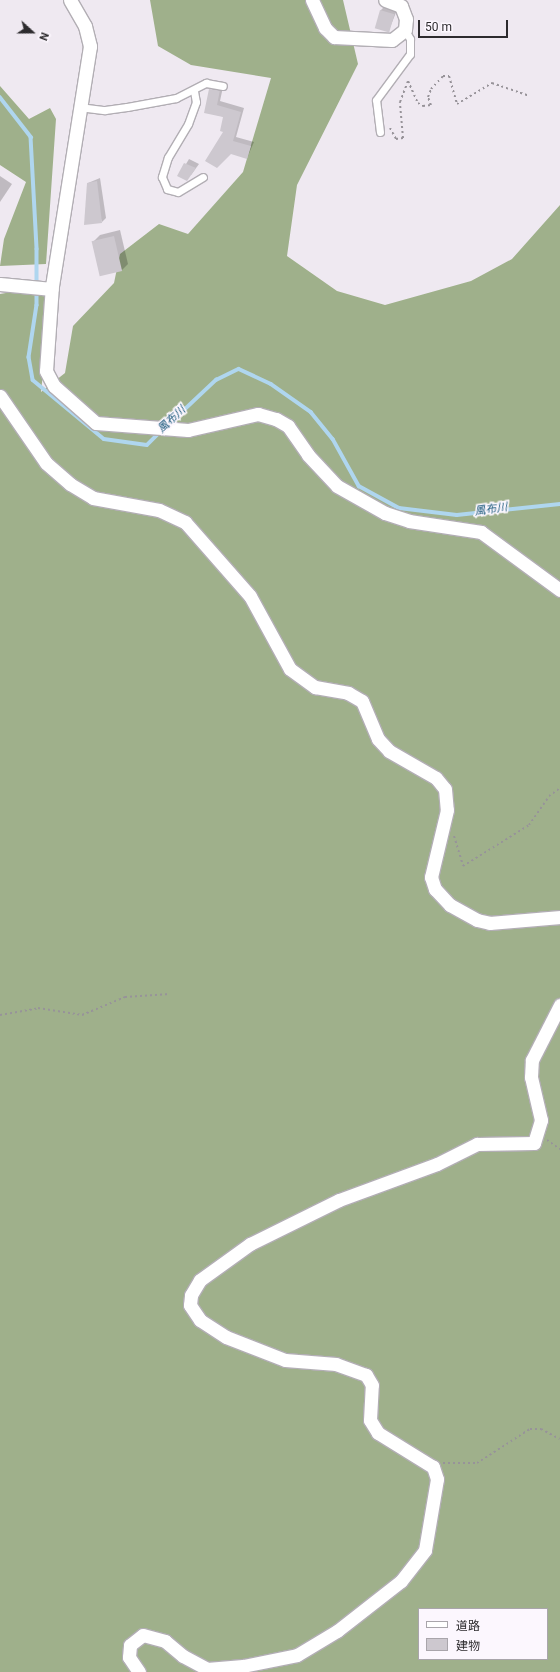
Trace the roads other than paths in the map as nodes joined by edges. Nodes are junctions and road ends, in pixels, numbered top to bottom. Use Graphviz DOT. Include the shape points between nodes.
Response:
graph roads {
  1 [pos="70,0"];
  2 [pos="312,0"];
  3 [pos="385,0"];
  4 [pos="405,30"];
  5 [pos="223,86"];
  6 [pos="194,91"];
  7 [pos="79,107"];
  8 [pos="380,132"];
  9 [pos="203,177"];
  10 [pos="0,284"];
  11 [pos="52,289"];
  12 [pos="0,396"];
  13 [pos="560,590"];
  14 [pos="560,917"];
  15 [pos="560,1005"];
  16 [pos="139,1672"];
  1 -- 7 [label="street" via="85,26 90,46"];
  2 -- 4 [label="street" via="324,28 334,37 392,40"];
  3 -- 4 [label="street" via="401,6 406,19"];
  4 -- 8 [label="lane" via="410,39 410,54 376,100"];
  5 -- 6 [label="lane" via="206,83"];
  6 -- 7 [label="lane" via="127,107 105,110"];
  6 -- 9 [label="lane" via="196,102 188,124 168,157 162,177 167,189 178,192"];
  7 -- 11 [label="street"];
  10 -- 11 [label="street"];
  11 -- 13 [label="street" via="46,370 54,386 96,423 188,430 258,414 276,419 288,426 308,455 337,486 385,513 409,521 481,532"];
  12 -- 14 [label="street" via="46,463 70,484 92,498 159,510 184,522 250,596 290,669 315,687 348,693 362,701 378,739 389,751 436,778 445,790 447,810 431,877 435,890 450,905 477,920 490,923"];
  15 -- 16 [label="street" via="532,1060 531,1077 541,1120 539,1136 534,1143 524,1146 477,1144 437,1164 338,1200 250,1244 200,1280 191,1295 190,1305 200,1320 226,1337 285,1360 336,1364 366,1375 372,1385 370,1420 378,1433 433,1467 438,1492 425,1550 401,1581 337,1631 298,1655 207,1669 183,1656 165,1641 143,1636 130,1645 129,1657"];
}
